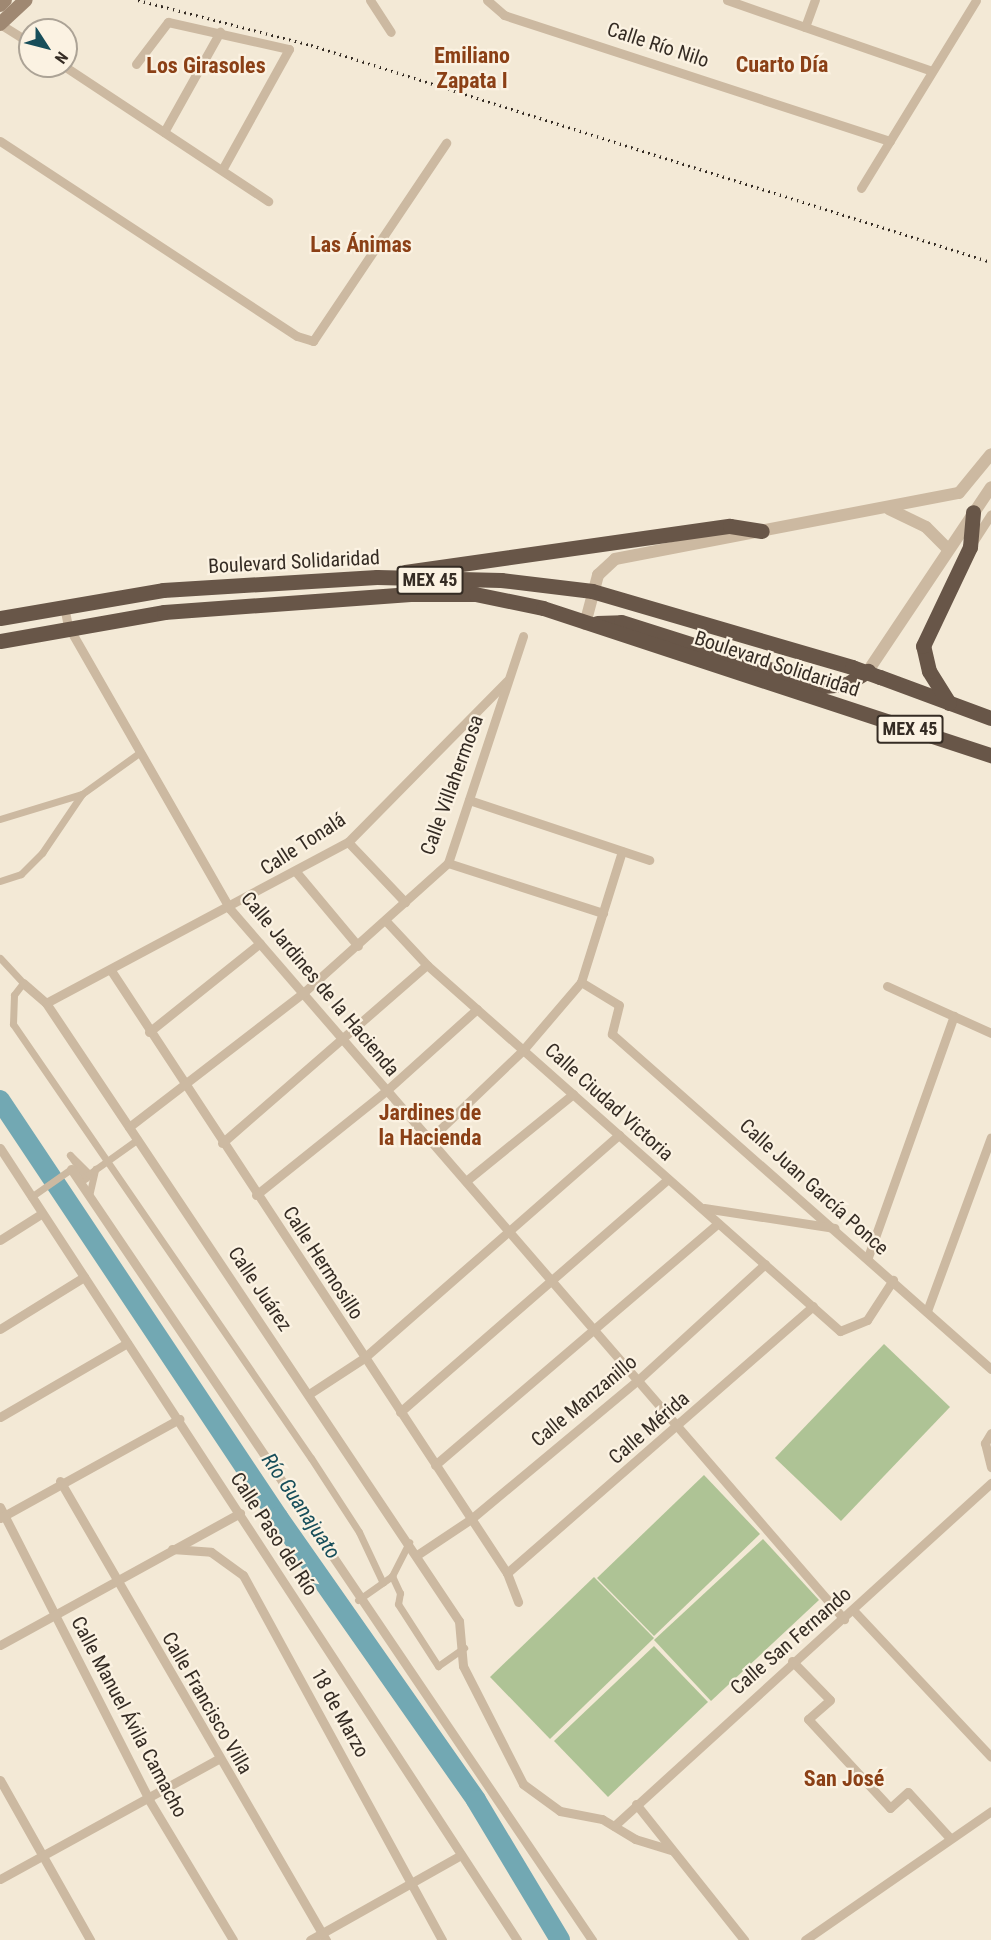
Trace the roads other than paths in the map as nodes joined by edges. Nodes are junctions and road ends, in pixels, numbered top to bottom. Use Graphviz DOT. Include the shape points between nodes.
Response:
graph roads {
  1 [pos="5,0"];
  2 [pos="26,0"];
  3 [pos="370,0"];
  4 [pos="487,0"];
  5 [pos="727,0"];
  6 [pos="815,0"];
  7 [pos="976,0"];
  8 [pos="0,4"];
  9 [pos="758,5"];
  10 [pos="0,24"];
  11 [pos="805,27"];
  12 [pos="219,32"];
  13 [pos="391,32"];
  14 [pos="18,35"];
  15 [pos="136,64"];
  16 [pos="932,71"];
  17 [pos="78,75"];
  18 [pos="164,132"];
  19 [pos="0,141"];
  20 [pos="890,141"];
  21 [pos="446,143"];
  22 [pos="222,170"];
  23 [pos="861,188"];
  24 [pos="268,201"];
  25 [pos="991,454"];
  26 [pos="991,489"];
  27 [pos="889,509"];
  28 [pos="973,512"];
  29 [pos="991,514"];
  30 [pos="762,531"];
  31 [pos="970,547"];
  32 [pos="948,549"];
  33 [pos="377,577"];
  34 [pos="592,591"];
  35 [pos="64,606"];
  36 [pos="0,618"];
  37 [pos="585,624"];
  38 [pos="68,626"];
  39 [pos="523,636"];
  40 [pos="0,641"];
  41 [pos="874,674"];
  42 [pos="509,679"];
  43 [pos="949,703"];
  44 [pos="991,718"];
  45 [pos="139,753"];
  46 [pos="991,755"];
  47 [pos="82,794"];
  48 [pos="469,800"];
  49 [pos="0,819"];
  50 [pos="348,842"];
  51 [pos="622,851"];
  52 [pos="649,860"];
  53 [pos="448,863"];
  54 [pos="297,873"];
  55 [pos="0,881"];
  56 [pos="405,902"];
  57 [pos="230,909"];
  58 [pos="603,913"];
  59 [pos="386,920"];
  60 [pos="260,943"];
  61 [pos="357,946"];
  62 [pos="0,958"];
  63 [pos="427,965"];
  64 [pos="112,972"];
  65 [pos="581,982"];
  66 [pos="23,983"];
  67 [pos="887,986"];
  68 [pos="303,993"];
  69 [pos="46,1003"];
  70 [pos="477,1009"];
  71 [pos="954,1016"];
  72 [pos="149,1032"];
  73 [pos="991,1033"];
  74 [pos="345,1042"];
  75 [pos="524,1050"];
  76 [pos="185,1086"];
  77 [pos="387,1090"];
  78 [pos="573,1094"];
  79 [pos="129,1127"];
  80 [pos="619,1135"];
  81 [pos="991,1137"];
  82 [pos="431,1138"];
  83 [pos="138,1139"];
  84 [pos="222,1143"];
  85 [pos="1,1151"];
  86 [pos="110,1159"];
  87 [pos="71,1169"];
  88 [pos="92,1171"];
  89 [pos="668,1179"];
  90 [pos="466,1181"];
  91 [pos="80,1182"];
  92 [pos="256,1195"];
  93 [pos="89,1196"];
  94 [pos="31,1197"];
  95 [pos="698,1206"];
  96 [pos="41,1214"];
  97 [pos="718,1223"];
  98 [pos="835,1228"];
  99 [pos="510,1232"];
  100 [pos="0,1240"];
  101 [pos="868,1257"];
  102 [pos="765,1264"];
  103 [pos="84,1277"];
  104 [pos="893,1280"];
  105 [pos="554,1282"];
  106 [pos="813,1306"];
  107 [pos="927,1311"];
  108 [pos="0,1329"];
  109 [pos="597,1332"];
  110 [pos="127,1343"];
  111 [pos="364,1358"];
  112 [pos="991,1368"];
  113 [pos="638,1380"];
  114 [pos="309,1394"];
  115 [pos="400,1412"];
  116 [pos="0,1417"];
  117 [pos="178,1419"];
  118 [pos="680,1426"];
  119 [pos="991,1433"];
  120 [pos="435,1465"];
  121 [pos="991,1467"];
  122 [pos="60,1482"];
  123 [pos="991,1483"];
  124 [pos="240,1513"];
  125 [pos="1,1514"];
  126 [pos="471,1519"];
  127 [pos="409,1542"];
  128 [pos="172,1549"];
  129 [pos="417,1555"];
  130 [pos="507,1573"];
  131 [pos="392,1576"];
  132 [pos="116,1580"];
  133 [pos="383,1583"];
  134 [pos="358,1600"];
  135 [pos="518,1602"];
  136 [pos="854,1611"];
  137 [pos="55,1615"];
  138 [pos="844,1619"];
  139 [pos="0,1645"];
  140 [pos="464,1647"];
  141 [pos="792,1661"];
  142 [pos="991,1757"];
  143 [pos="218,1759"];
  144 [pos="0,1780"];
  145 [pos="149,1800"];
  146 [pos="636,1804"];
  147 [pos="991,1811"];
  148 [pos="614,1826"];
  149 [pos="949,1837"];
  150 [pos="672,1850"];
  151 [pos="42,1855"];
  152 [pos="461,1855"];
  153 [pos="0,1879"];
  154 [pos="413,1883"];
  155 [pos="325,1936"];
  156 [pos="90,1940"];
  157 [pos="233,1940"];
  158 [pos="310,1940"];
  159 [pos="442,1940"];
  160 [pos="517,1940"];
  161 [pos="592,1940"];
  162 [pos="744,1940"];
  163 [pos="805,1940"];
  1 -- 8 [label="main road"];
  2 -- 10 [label="main road"];
  3 -- 13 [label="street"];
  4 -- 20 [label="street, Calle Río Nilo" via="504,15"];
  5 -- 9 [label="street"];
  6 -- 11 [label="street"];
  7 -- 16 [label="street"];
  9 -- 11 [label="street"];
  10 -- 14 [label="street"];
  11 -- 16 [label="street"];
  12 -- 15 [label="street" via="168,22"];
  12 -- 18 [label="street"];
  12 -- 22 [label="street" via="289,49"];
  16 -- 20 [label="street"];
  17 -- 18 [label="street"];
  18 -- 22 [label="street"];
  19 -- 21 [label="street" via="297,336 314,341"];
  20 -- 23 [label="street"];
  22 -- 24 [label="street"];
  25 -- 27 [label="street" via="973,482 959,493"];
  26 -- 28 [label="street"];
  27 -- 30 [label="street"];
  27 -- 32 [label="street" via="926,527"];
  28 -- 31 [label="highway"];
  28 -- 32 [label="street"];
  29 -- 31 [label="street"];
  30 -- 33 [label="highway" via="729,526"];
  30 -- 34 [label="street" via="615,559 601,569"];
  31 -- 43 [label="highway" via="923,646 929,671"];
  32 -- 41 [label="street"];
  33 -- 34 [label="highway, Boulevard Solidaridad / MEX 45" via="501,580"];
  33 -- 35 [label="highway, Boulevard Solidaridad / MEX 45" via="163,590"];
  34 -- 37 [label="street"];
  34 -- 41 [label="highway, Boulevard Solidaridad / MEX 45, bridge"];
  35 -- 36 [label="highway, Boulevard Solidaridad / MEX 45"];
  35 -- 38 [label="street, Calle Jardines de la Hacienda"];
  37 -- 38 [label="highway, Boulevard Solidaridad / MEX 45" via="525,602 441,593 174,612"];
  37 -- 41 [label="highway" via="621,622 823,686 847,684"];
  37 -- 46 [label="highway, Boulevard Solidaridad / MEX 45"];
  38 -- 40 [label="highway, Boulevard Solidaridad / MEX 45"];
  38 -- 45 [label="street, Calle Jardines de la Hacienda"];
  39 -- 42 [label="street, Calle Villahermosa"];
  41 -- 43 [label="highway, Boulevard Solidaridad / MEX 45"];
  42 -- 48 [label="street, Calle Villahermosa"];
  42 -- 50 [label="street, Calle Tonalá"];
  43 -- 44 [label="highway, Boulevard Solidaridad / MEX 45"];
  45 -- 47 [label="street"];
  45 -- 57 [label="street, Calle Jardines de la Hacienda"];
  47 -- 49 [label="street"];
  47 -- 55 [label="street" via="42,853 21,874"];
  48 -- 51 [label="street"];
  48 -- 53 [label="street, Calle Villahermosa"];
  50 -- 54 [label="street, Calle Tonalá"];
  50 -- 56 [label="street"];
  51 -- 52 [label="street"];
  51 -- 58 [label="street"];
  53 -- 56 [label="street, Calle Villahermosa"];
  53 -- 58 [label="street"];
  54 -- 57 [label="street, Calle Tonalá"];
  54 -- 61 [label="street"];
  56 -- 59 [label="street, Calle Villahermosa"];
  57 -- 60 [label="street, Calle Jardines de la Hacienda"];
  57 -- 64 [label="street, Calle Tonalá"];
  58 -- 65 [label="street"];
  59 -- 61 [label="street, Calle Villahermosa"];
  59 -- 63 [label="street, Calle Ciudad Victoria"];
  60 -- 68 [label="street, Calle Jardines de la Hacienda"];
  60 -- 72 [label="street"];
  61 -- 68 [label="street, Calle Villahermosa"];
  62 -- 66 [label="street"];
  63 -- 70 [label="street, Calle Ciudad Victoria"];
  63 -- 74 [label="street"];
  64 -- 69 [label="street, Calle Tonalá"];
  64 -- 72 [label="street, Calle Hermosillo"];
  65 -- 75 [label="street"];
  65 -- 98 [label="street, Calle Juan García Ponce" via="619,1005 612,1034"];
  66 -- 69 [label="street, Calle Juárez"];
  66 -- 86 [label="street" via="14,995 14,1024"];
  67 -- 71 [label="street"];
  68 -- 74 [label="street, Calle Jardines de la Hacienda"];
  68 -- 76 [label="street, Calle Villahermosa"];
  69 -- 79 [label="street, Calle Juárez"];
  70 -- 75 [label="street, Calle Ciudad Victoria"];
  70 -- 77 [label="street"];
  71 -- 73 [label="street"];
  71 -- 101 [label="street"];
  72 -- 76 [label="street, Calle Hermosillo"];
  74 -- 77 [label="street, Calle Jardines de la Hacienda"];
  74 -- 84 [label="street"];
  75 -- 78 [label="street, Calle Ciudad Victoria"];
  75 -- 82 [label="street"];
  76 -- 79 [label="street, Calle Villahermosa"];
  76 -- 84 [label="street, Calle Hermosillo"];
  77 -- 82 [label="street, Calle Jardines de la Hacienda"];
  77 -- 92 [label="street"];
  78 -- 80 [label="street, Calle Ciudad Victoria"];
  78 -- 90 [label="street"];
  79 -- 83 [label="street, Calle Juárez"];
  80 -- 89 [label="street, Calle Ciudad Victoria"];
  80 -- 99 [label="street"];
  81 -- 107 [label="street"];
  82 -- 90 [label="street, Calle Jardines de la Hacienda"];
  83 -- 86 [label="street"];
  83 -- 114 [label="street, Calle Juárez"];
  84 -- 92 [label="street, Calle Hermosillo"];
  85 -- 94 [label="street, Calle Paso del Río"];
  86 -- 88 [label="street"];
  86 -- 133 [label="street" via="359,1532"];
  87 -- 91 [label="street, Calle Paso del Río"];
  87 -- 94 [label="street"];
  88 -- 91 [label="street" via="70,1155 86,1178"];
  88 -- 93 [label="street"];
  89 -- 95 [label="street, Calle Ciudad Victoria"];
  89 -- 105 [label="street"];
  90 -- 99 [label="street, Calle Jardines de la Hacienda"];
  91 -- 93 [label="street, Calle Paso del Río"];
  92 -- 111 [label="street, Calle Hermosillo"];
  93 -- 134 [label="street, Calle Paso del Río"];
  94 -- 96 [label="street, Calle Paso del Río"];
  95 -- 97 [label="street, Calle Ciudad Victoria"];
  95 -- 98 [label="street" via="727,1215 794,1218"];
  96 -- 100 [label="street"];
  96 -- 103 [label="street, Calle Paso del Río"];
  97 -- 102 [label="street, Calle Ciudad Victoria"];
  97 -- 109 [label="street"];
  98 -- 101 [label="street, Calle Juan García Ponce"];
  99 -- 105 [label="street, Calle Jardines de la Hacienda"];
  99 -- 111 [label="street"];
  101 -- 104 [label="street, Calle Juan García Ponce"];
  102 -- 106 [label="street, Calle Ciudad Victoria"];
  102 -- 113 [label="street, Calle Manzanillo"];
  103 -- 108 [label="street"];
  103 -- 110 [label="street, Calle Paso del Río"];
  104 -- 106 [label="street, Calle Ciudad Victoria" via="867,1320 840,1331"];
  104 -- 107 [label="street, Calle Juan García Ponce"];
  105 -- 109 [label="street, Calle Jardines de la Hacienda"];
  105 -- 115 [label="street"];
  106 -- 118 [label="street, Calle Mérida"];
  107 -- 112 [label="street, Calle Juan García Ponce"];
  109 -- 113 [label="street, Calle Jardines de la Hacienda"];
  109 -- 120 [label="street"];
  110 -- 116 [label="street"];
  110 -- 117 [label="street, Calle Paso del Río"];
  111 -- 114 [label="street"];
  111 -- 115 [label="street, Calle Hermosillo"];
  113 -- 118 [label="street, Calle Jardines de la Hacienda"];
  113 -- 126 [label="street, Calle Manzanillo"];
  114 -- 127 [label="street, Calle Juárez"];
  115 -- 120 [label="street, Calle Hermosillo"];
  117 -- 122 [label="street"];
  117 -- 124 [label="street, Calle Paso del Río"];
  118 -- 130 [label="street, Calle Mérida"];
  118 -- 138 [label="street, Calle Jardines de la Hacienda"];
  119 -- 121 [label="street" via="986,1443"];
  120 -- 126 [label="street, Calle Hermosillo"];
  122 -- 125 [label="street"];
  122 -- 132 [label="street, Calle Francisco Villa"];
  123 -- 136 [label="street, Calle San Fernando"];
  124 -- 128 [label="street"];
  124 -- 152 [label="street, Calle Paso del Río"];
  125 -- 137 [label="street, Calle Manuel Ávila Camacho"];
  126 -- 129 [label="street, Calle Manzanillo"];
  126 -- 130 [label="street, Calle Hermosillo"];
  127 -- 129 [label="street, Calle Juárez"];
  127 -- 131 [label="street"];
  128 -- 132 [label="street"];
  128 -- 154 [label="street, 18 de Marzo" via="211,1552 243,1575"];
  129 -- 140 [label="street, Calle Juárez" via="459,1621"];
  130 -- 135 [label="street, Calle Hermosillo"];
  131 -- 133 [label="street"];
  131 -- 140 [label="street" via="400,1593 398,1604 438,1666"];
  132 -- 137 [label="street"];
  132 -- 143 [label="street, Calle Francisco Villa"];
  133 -- 134 [label="street"];
  134 -- 161 [label="street, Calle Paso del Río"];
  136 -- 138 [label="street, Calle San Fernando"];
  136 -- 142 [label="street"];
  137 -- 139 [label="street"];
  137 -- 145 [label="street, Calle Manuel Ávila Camacho"];
  138 -- 141 [label="street, Calle San Fernando"];
  140 -- 148 [label="street" via="463,1666 523,1784 560,1811"];
  141 -- 146 [label="street, Calle San Fernando"];
  141 -- 149 [label="street" via="830,1700 808,1719 890,1808 908,1792"];
  143 -- 145 [label="street"];
  143 -- 155 [label="street, Calle Francisco Villa"];
  144 -- 151 [label="street"];
  145 -- 151 [label="street"];
  145 -- 157 [label="street, Calle Manuel Ávila Camacho"];
  146 -- 148 [label="street, Calle San Fernando"];
  146 -- 150 [label="street"];
  147 -- 149 [label="street"];
  148 -- 150 [label="street" via="635,1839"];
  149 -- 163 [label="street"];
  150 -- 162 [label="street"];
  151 -- 153 [label="street"];
  151 -- 156 [label="street"];
  152 -- 154 [label="street"];
  152 -- 160 [label="street, Calle Paso del Río"];
  154 -- 155 [label="street"];
  154 -- 159 [label="street, 18 de Marzo"];
  155 -- 158 [label="street"];
}
